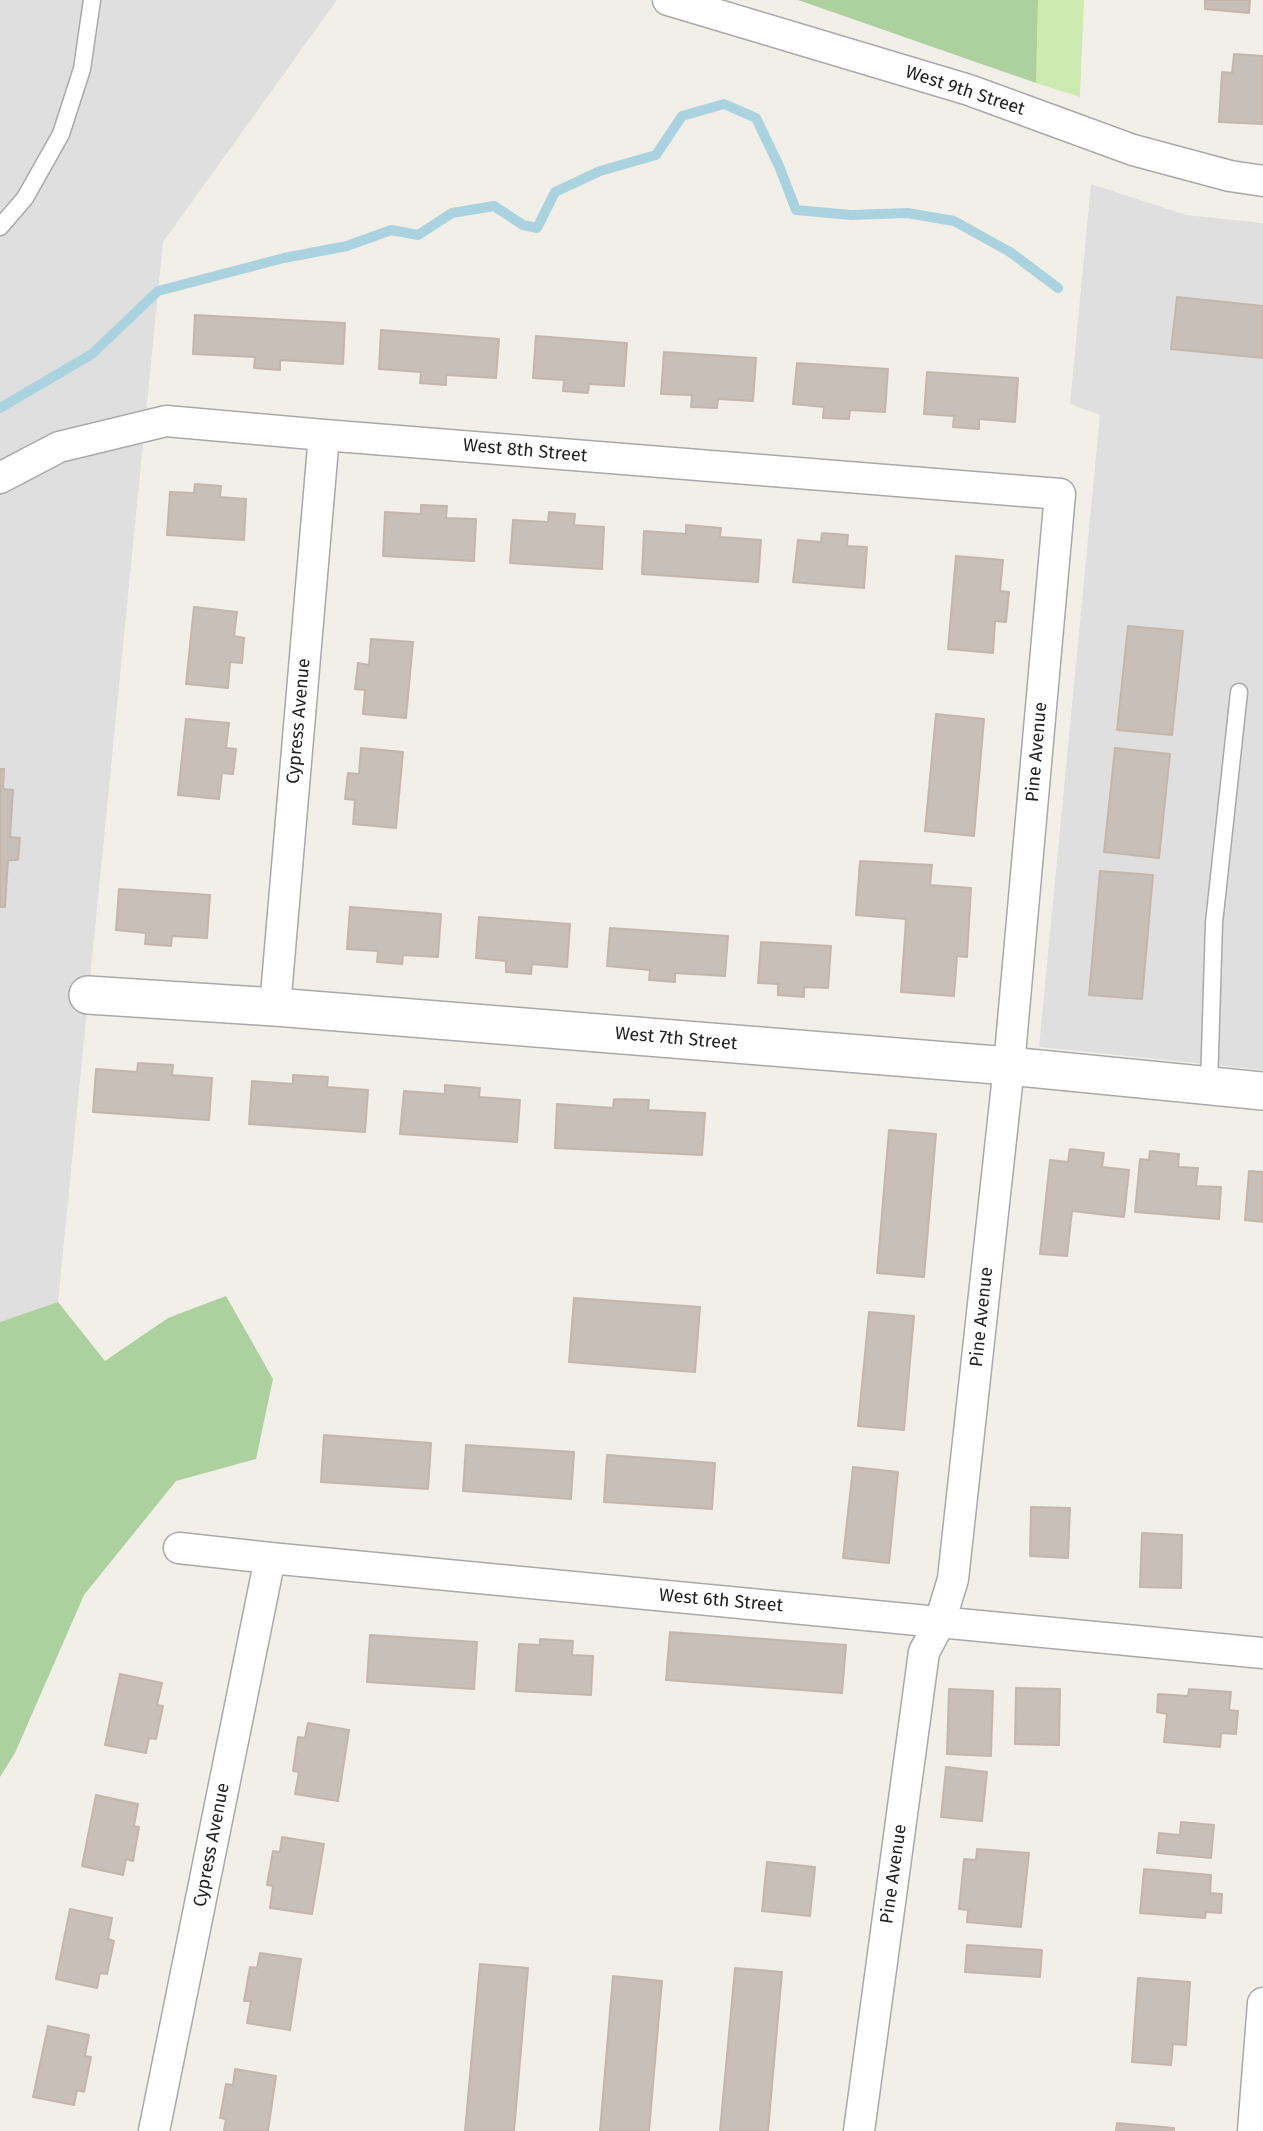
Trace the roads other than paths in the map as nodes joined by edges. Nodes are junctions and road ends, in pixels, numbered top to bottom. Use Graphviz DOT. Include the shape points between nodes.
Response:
graph roads {
  1 [pos="92,0"];
  2 [pos="667,0"];
  3 [pos="1263,181"];
  4 [pos="0,227"];
  5 [pos="324,435"];
  6 [pos="0,478"];
  7 [pos="1060,494"];
  8 [pos="1239,692"];
  9 [pos="89,995"];
  10 [pos="275,1007"];
  11 [pos="1009,1066"];
  12 [pos="1209,1086"];
  13 [pos="1263,1091"];
  14 [pos="178,1548"];
  15 [pos="270,1558"];
  16 [pos="940,1622"];
  17 [pos="1263,1653"];
  18 [pos="1263,2003"];
  19 [pos="154,2131"];
  20 [pos="859,2131"];
  21 [pos="1253,2131"];
  1 -- 4 [label="lane" via="82,69 61,134 25,198"];
  2 -- 3 [label="street, West 9th Street" via="969,90 1133,150"];
  5 -- 6 [label="street, West 8th Street" via="166,421 59,447"];
  5 -- 7 [label="street, West 8th Street"];
  5 -- 10 [label="street, Cypress Avenue"];
  7 -- 11 [label="street, Pine Avenue"];
  8 -- 12 [label="lane" via="1214,923"];
  9 -- 10 [label="street, West 7th Street"];
  10 -- 11 [label="street, West 7th Street"];
  11 -- 12 [label="street, West 7th Street"];
  11 -- 16 [label="street, Pine Avenue" via="953,1579"];
  12 -- 13 [label="street, West 7th Street"];
  14 -- 15 [label="street, West 6th Street"];
  15 -- 16 [label="street, West 6th Street"];
  15 -- 19 [label="street, Cypress Avenue"];
  16 -- 17 [label="street, West 6th Street"];
  16 -- 20 [label="street, Pine Avenue" via="924,1652"];
  18 -- 21 [label="street"];
}
